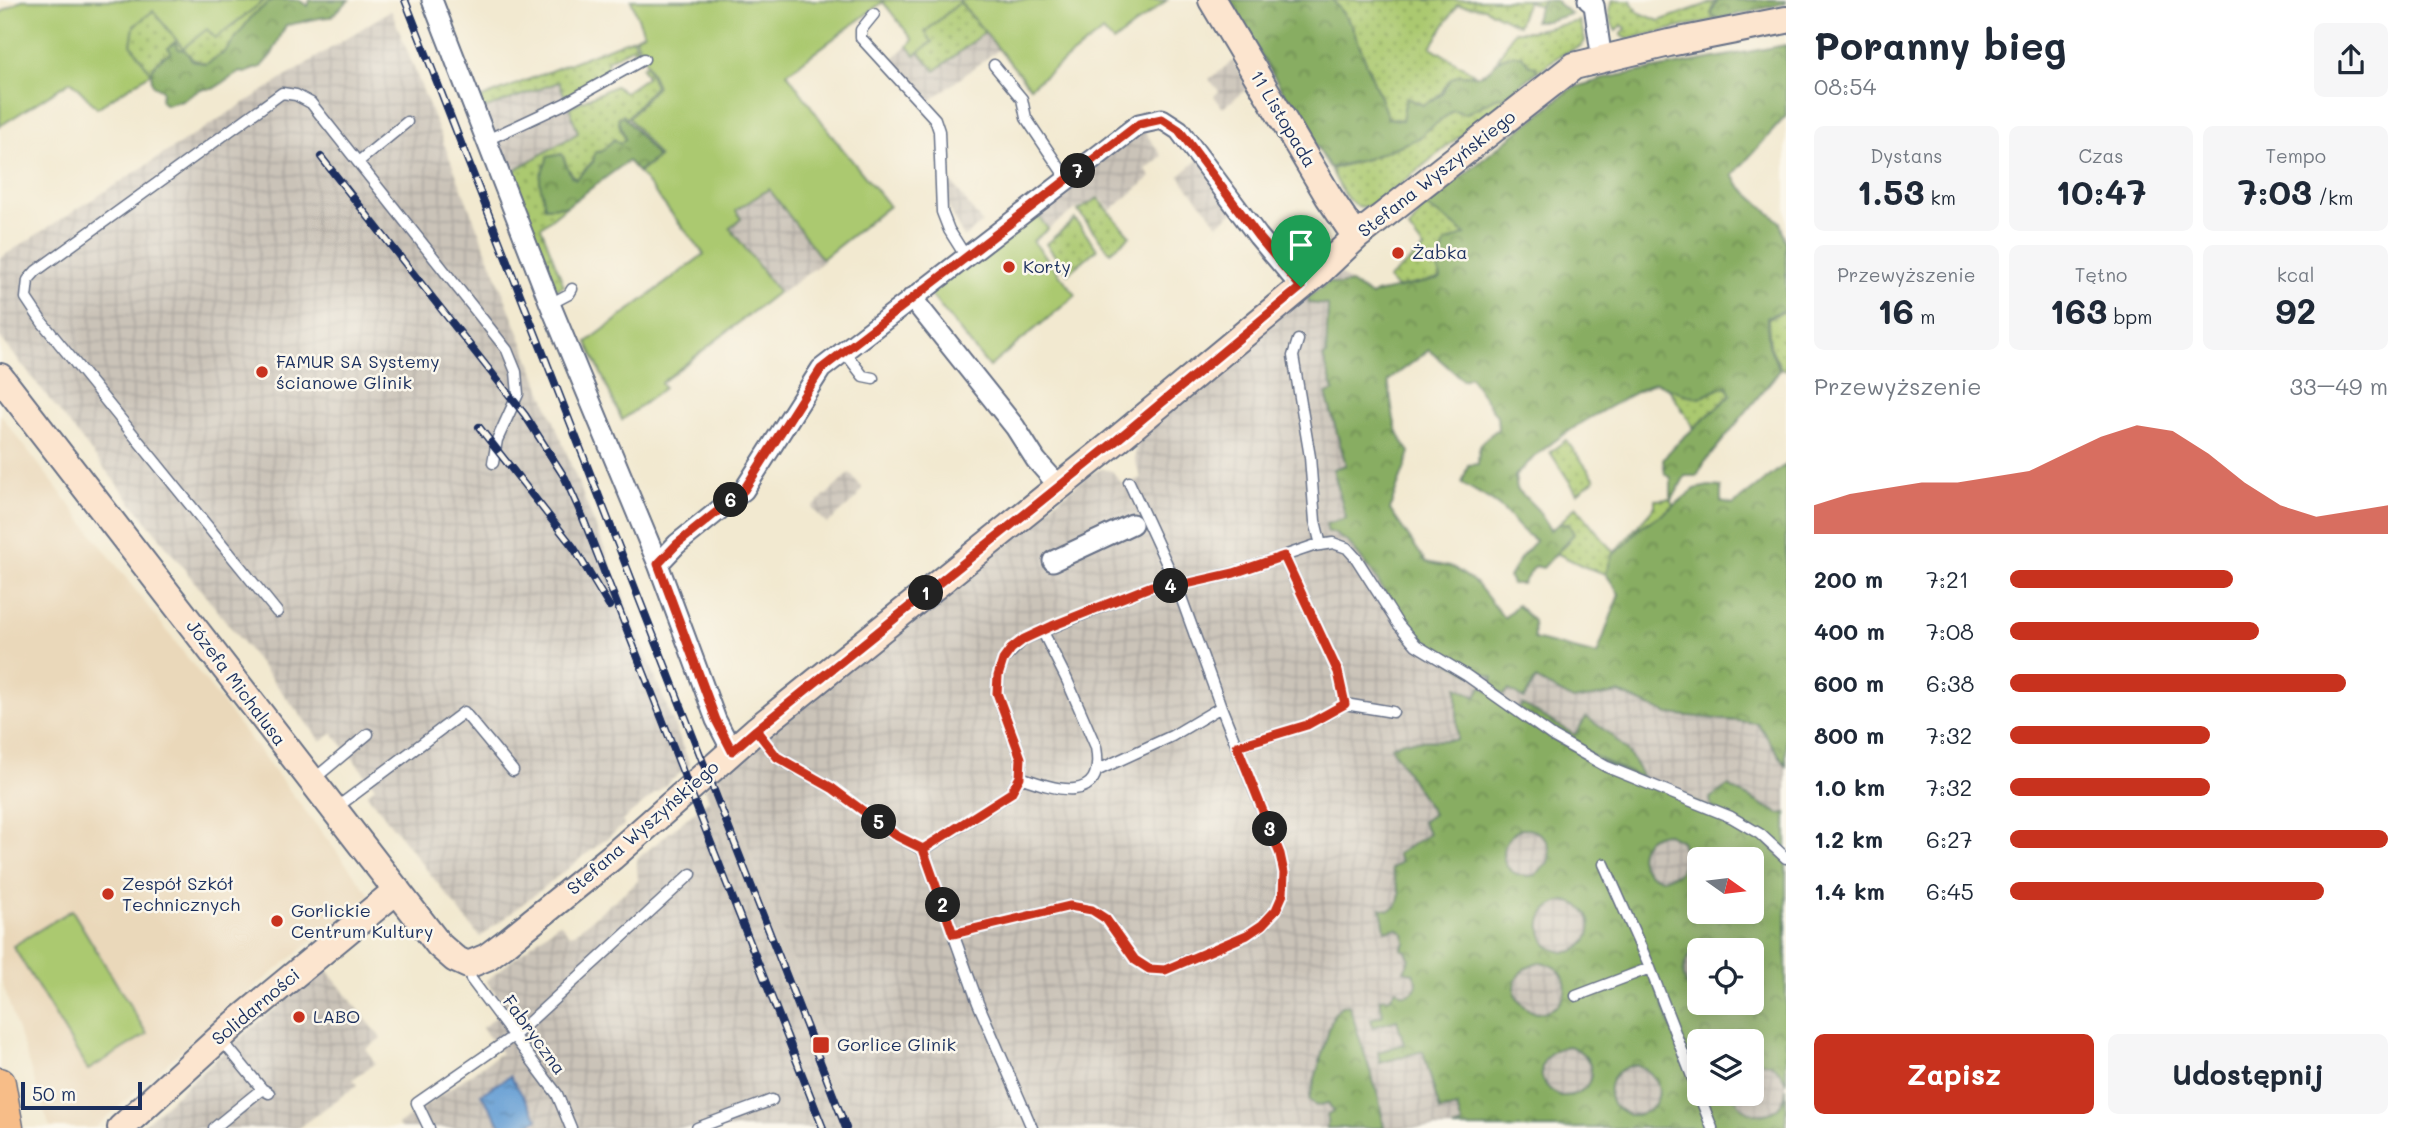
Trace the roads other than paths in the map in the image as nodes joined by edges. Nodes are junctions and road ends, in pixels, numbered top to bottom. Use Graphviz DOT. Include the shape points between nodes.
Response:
graph roads {
  1 [pos="432,0"];
  2 [pos="1212,0"];
  3 [pos="1594,2"];
  4 [pos="874,14"];
  5 [pos="1786,20"];
  6 [pos="644,59"];
  7 [pos="1602,60"];
  8 [pos="995,65"];
  9 [pos="407,122"];
  10 [pos="487,141"];
  11 [pos="358,162"];
  12 [pos="1067,179"];
  13 [pos="1356,237"];
  14 [pos="966,257"];
  15 [pos="1301,287"];
  16 [pos="572,289"];
  17 [pos="912,298"];
  18 [pos="550,304"];
  19 [pos="1298,340"];
  20 [pos="844,351"];
  21 [pos="0,377"];
  22 [pos="873,378"];
  23 [pos="493,463"];
  24 [pos="1129,482"];
  25 [pos="1059,486"];
  26 [pos="1139,521"];
  27 [pos="1321,545"];
  28 [pos="1284,556"];
  29 [pos="1053,561"];
  30 [pos="658,564"];
  31 [pos="1177,586"];
  32 [pos="277,612"];
  33 [pos="1042,631"];
  34 [pos="1345,704"];
  35 [pos="1221,707"];
  36 [pos="1393,712"];
  37 [pos="756,730"];
  38 [pos="368,734"];
  39 [pos="1237,746"];
  40 [pos="732,751"];
  41 [pos="513,771"];
  42 [pos="1096,771"];
  43 [pos="1020,777"];
  44 [pos="311,781"];
  45 [pos="333,810"];
  46 [pos="923,849"];
  47 [pos="1786,858"];
  48 [pos="1604,864"];
  49 [pos="691,874"];
  50 [pos="397,890"];
  51 [pos="953,934"];
  52 [pos="477,961"];
  53 [pos="1650,968"];
  54 [pos="1576,996"];
  55 [pos="515,1035"];
  56 [pos="220,1037"];
  57 [pos="0,1083"];
  58 [pos="772,1100"];
  59 [pos="709,1126"];
  60 [pos="8,1128"];
  61 [pos="121,1128"];
  62 [pos="214,1128"];
  63 [pos="429,1128"];
  64 [pos="571,1128"];
  65 [pos="697,1128"];
  66 [pos="1032,1128"];
  67 [pos="1712,1128"];
  1 -- 10 [label="street"];
  2 -- 13 [label="street, 11 Listopada"];
  3 -- 7 [label="street"];
  4 -- 14 [label="lane" via="861,30 861,38 935,119 942,212"];
  5 -- 7 [label="street, Stefana Wyszyńskiego"];
  6 -- 10 [label="lane"];
  7 -- 13 [label="street, Stefana Wyszyńskiego" via="1574,66"];
  8 -- 12 [label="lane" via="1022,99 1026,118"];
  9 -- 11 [label="lane"];
  10 -- 18 [label="street"];
  11 -- 23 [label="lane" via="507,351 516,372 518,394 497,440"];
  11 -- 32 [label="lane" via="311,103 282,93 28,280 26,298 42,322"];
  12 -- 14 [label="street"];
  12 -- 15 [label="street" via="1139,124 1162,119 1179,130"];
  13 -- 15 [label="street, Stefana Wyszyńskiego"];
  14 -- 17 [label="street"];
  15 -- 25 [label="street, Stefana Wyszyńskiego"];
  16 -- 18 [label="lane"];
  17 -- 20 [label="street"];
  17 -- 25 [label="street"];
  18 -- 30 [label="street"];
  19 -- 27 [label="lane" via="1293,356"];
  20 -- 22 [label="lane" via="863,376"];
  20 -- 30 [label="street" via="821,369 744,490"];
  21 -- 44 [label="street, Józefa Michalusa"];
  24 -- 26 [label="lane"];
  25 -- 37 [label="street, Stefana Wyszyńskiego"];
  26 -- 29 [label="street"];
  26 -- 31 [label="lane"];
  27 -- 28 [label="lane"];
  27 -- 47 [label="lane" via="1347,548 1416,646 1554,737 1607,767 1731,817 1760,834"];
  28 -- 31 [label="lane"];
  28 -- 34 [label="lane" via="1338,672"];
  30 -- 40 [label="street"];
  31 -- 33 [label="lane" via="1152,586"];
  31 -- 35 [label="lane"];
  33 -- 42 [label="lane" via="1096,747"];
  33 -- 43 [label="lane" via="1011,649 998,676 997,693 1021,758"];
  34 -- 36 [label="lane"];
  34 -- 39 [label="lane" via="1307,725"];
  35 -- 39 [label="lane"];
  35 -- 42 [label="lane"];
  37 -- 40 [label="street, Stefana Wyszyńskiego"];
  37 -- 46 [label="lane" via="777,757"];
  38 -- 44 [label="lane"];
  39 -- 51 [label="lane" via="1284,873 1276,910 1247,935 1165,970 1149,969 1135,960 1106,919 1092,910 1070,906"];
  40 -- 52 [label="street, Stefana Wyszyńskiego" via="612,857"];
  41 -- 45 [label="lane" via="464,712"];
  42 -- 43 [label="lane" via="1085,788 1069,790"];
  43 -- 46 [label="lane" via="1011,793"];
  44 -- 45 [label="street, Józefa Michalusa"];
  45 -- 50 [label="street, Józefa Michalusa"];
  46 -- 51 [label="lane"];
  48 -- 53 [label="lane"];
  49 -- 55 [label="lane"];
  50 -- 52 [label="street, Józefa Michalusa" via="439,945 455,959"];
  50 -- 56 [label="street, Solidarności"];
  51 -- 66 [label="lane"];
  52 -- 55 [label="lane, Fabryczna" via="471,979"];
  53 -- 54 [label="lane"];
  53 -- 67 [label="lane"];
  55 -- 63 [label="lane" via="417,1103"];
  55 -- 64 [label="lane, Fabryczna" via="558,1094"];
  56 -- 61 [label="street, Solidarności"];
  56 -- 62 [label="lane" via="265,1091"];
  57 -- 60 [label="main road"];
  58 -- 59 [label="lane"];
  59 -- 65 [label="lane"];
}
